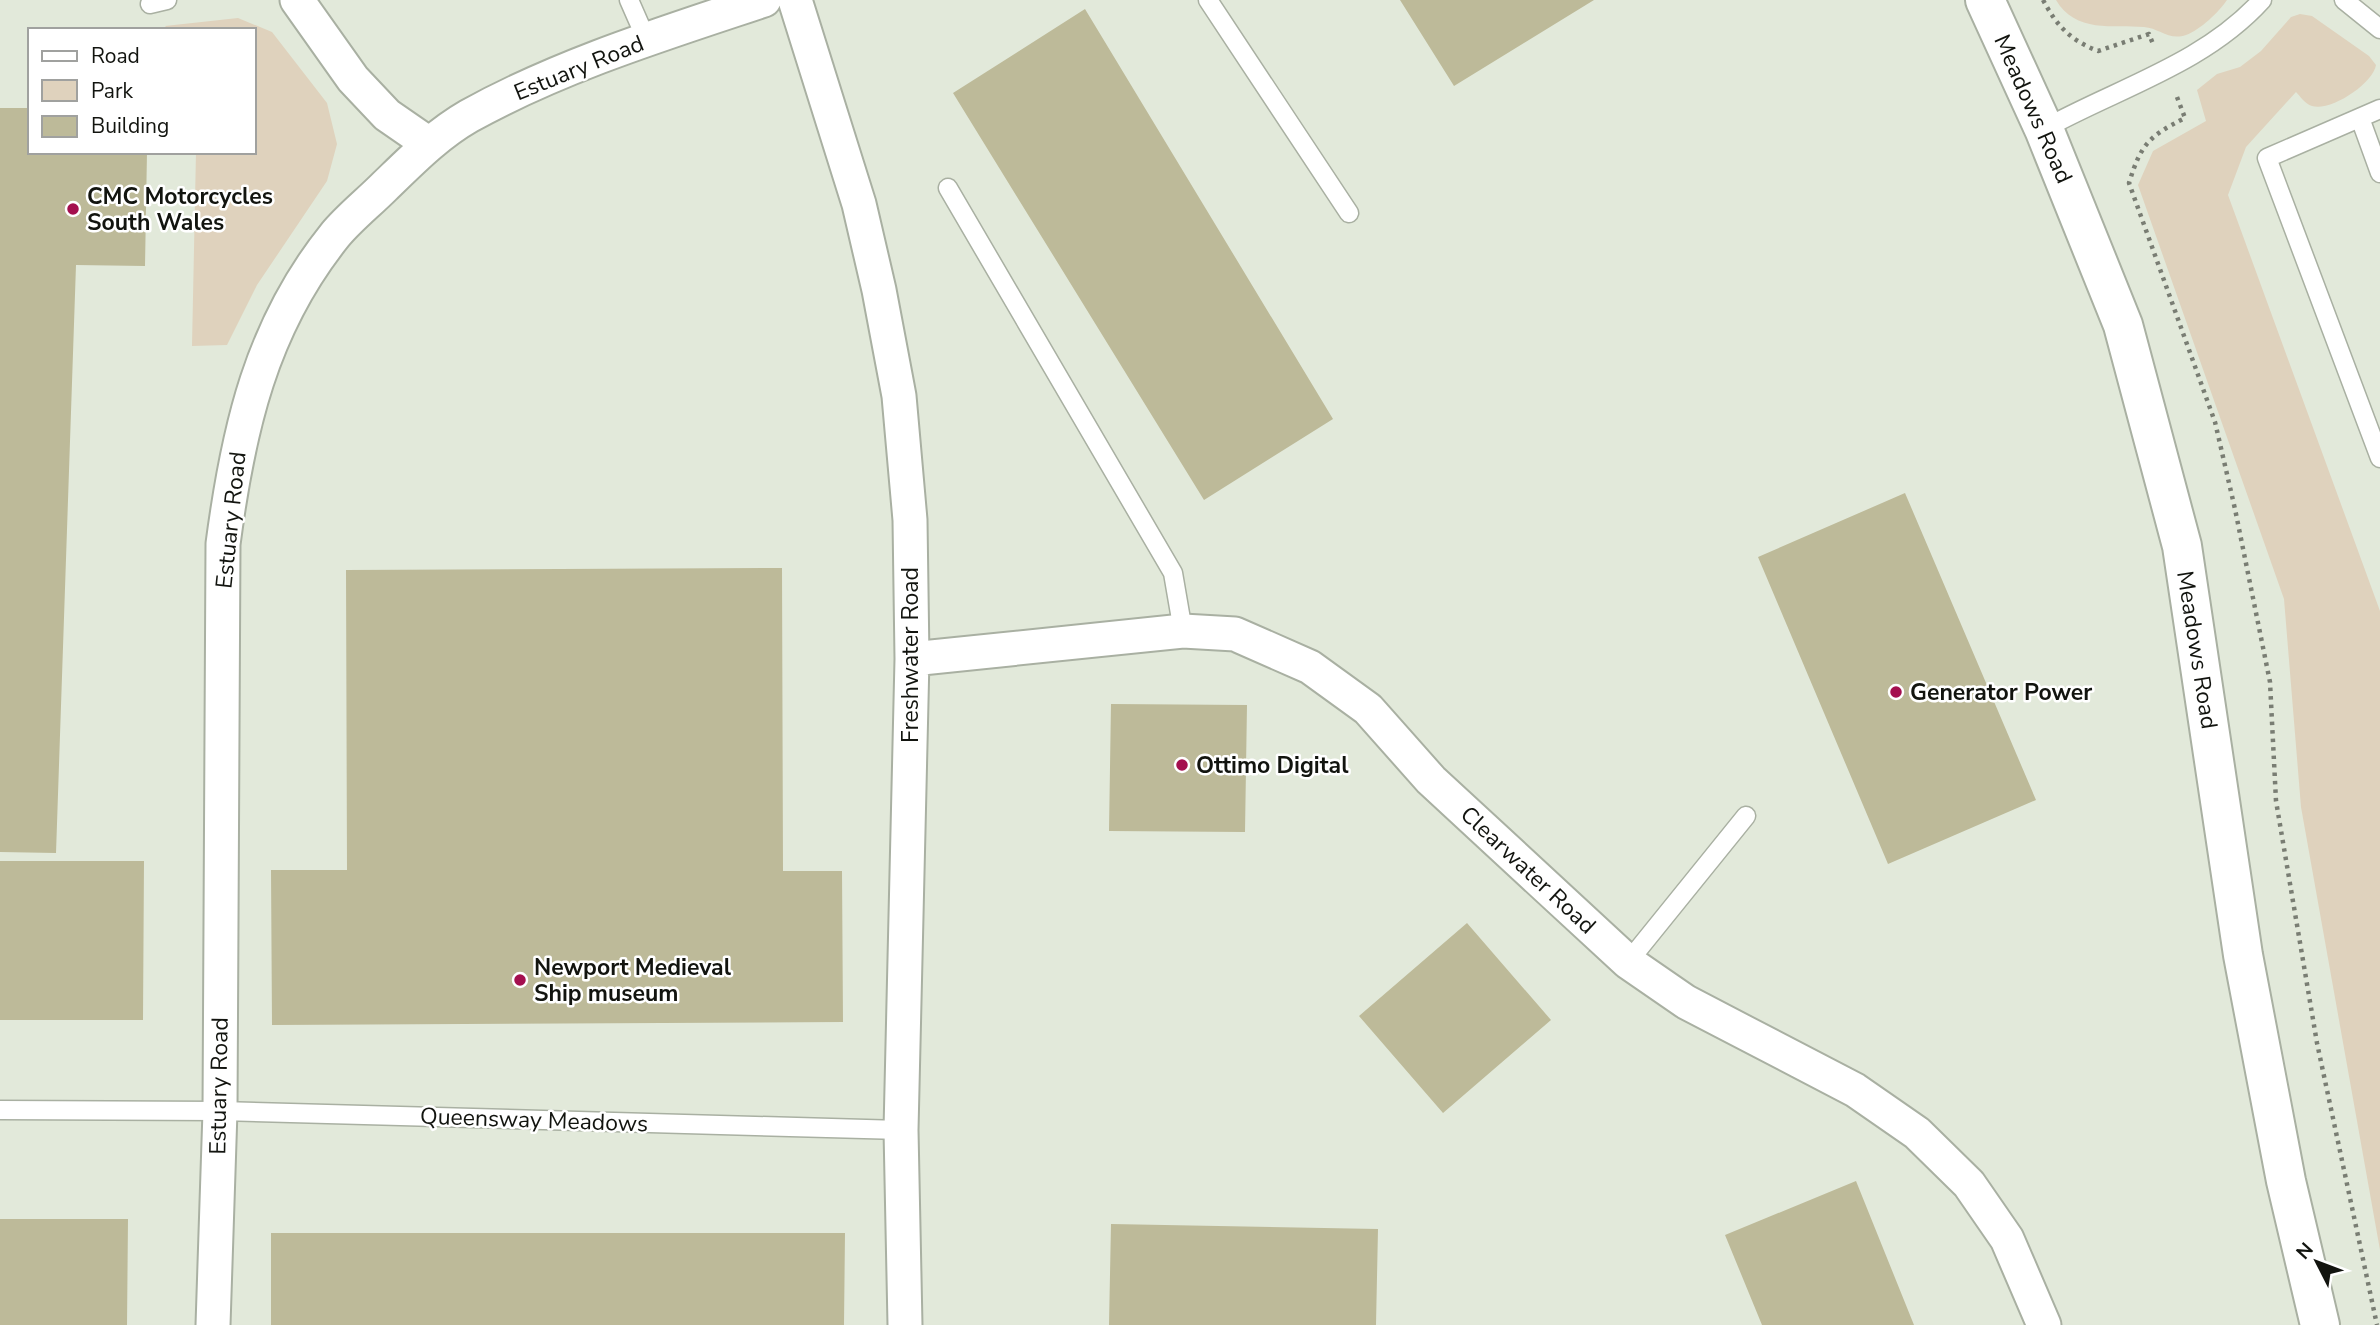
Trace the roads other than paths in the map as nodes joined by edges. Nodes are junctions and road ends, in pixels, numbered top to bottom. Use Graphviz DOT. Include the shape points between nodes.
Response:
graph roads {
  1 [pos="297,0"];
  2 [pos="629,0"];
  3 [pos="764,0"];
  4 [pos="795,0"];
  5 [pos="1208,0"];
  6 [pos="1985,0"];
  7 [pos="2262,0"];
  8 [pos="2344,0"];
  9 [pos="2380,29"];
  10 [pos="647,41"];
  11 [pos="2380,109"];
  12 [pos="2360,118"];
  13 [pos="2044,129"];
  14 [pos="429,144"];
  15 [pos="2380,173"];
  16 [pos="948,188"];
  17 [pos="1349,213"];
  18 [pos="2380,458"];
  19 [pos="1183,631"];
  20 [pos="912,659"];
  21 [pos="1746,816"];
  22 [pos="1628,962"];
  23 [pos="0,1110"];
  24 [pos="220,1111"];
  25 [pos="901,1130"];
  26 [pos="213,1325"];
  27 [pos="905,1325"];
  28 [pos="2045,1325"];
  29 [pos="2319,1325"];
  1 -- 14 [label="street" via="353,79 387,115"];
  2 -- 10 [label="lane"];
  3 -- 10 [label="street, Estuary Road"];
  4 -- 20 [label="street, Freshwater Road" via="859,204 899,396 910,520"];
  5 -- 17 [label="lane"];
  6 -- 13 [label="street, Meadows Road"];
  7 -- 13 [label="lane" via="2212,45"];
  8 -- 9 [label="lane"];
  10 -- 14 [label="street, Estuary Road" via="520,91 467,117"];
  11 -- 12 [label="lane"];
  12 -- 15 [label="lane"];
  12 -- 18 [label="lane" via="2267,158"];
  13 -- 29 [label="street, Meadows Road" via="2123,325 2182,546 2243,955"];
  14 -- 24 [label="street, Estuary Road" via="336,234 293,294 257,373 234,463 223,544"];
  16 -- 19 [label="lane" via="1172,573"];
  19 -- 20 [label="street, Clearwater Road"];
  19 -- 22 [label="street, Clearwater Road" via="1235,634 1310,667 1359,702 1431,780"];
  20 -- 25 [label="street, Freshwater Road"];
  21 -- 22 [label="lane"];
  22 -- 28 [label="street, Clearwater Road" via="1686,1002 1855,1090 1917,1133 1969,1184 2007,1239"];
  23 -- 24 [label="lane, Queensway Meadows"];
  24 -- 25 [label="lane, Queensway Meadows"];
  24 -- 26 [label="street, Estuary Road"];
  25 -- 27 [label="street, Freshwater Road"];
}
